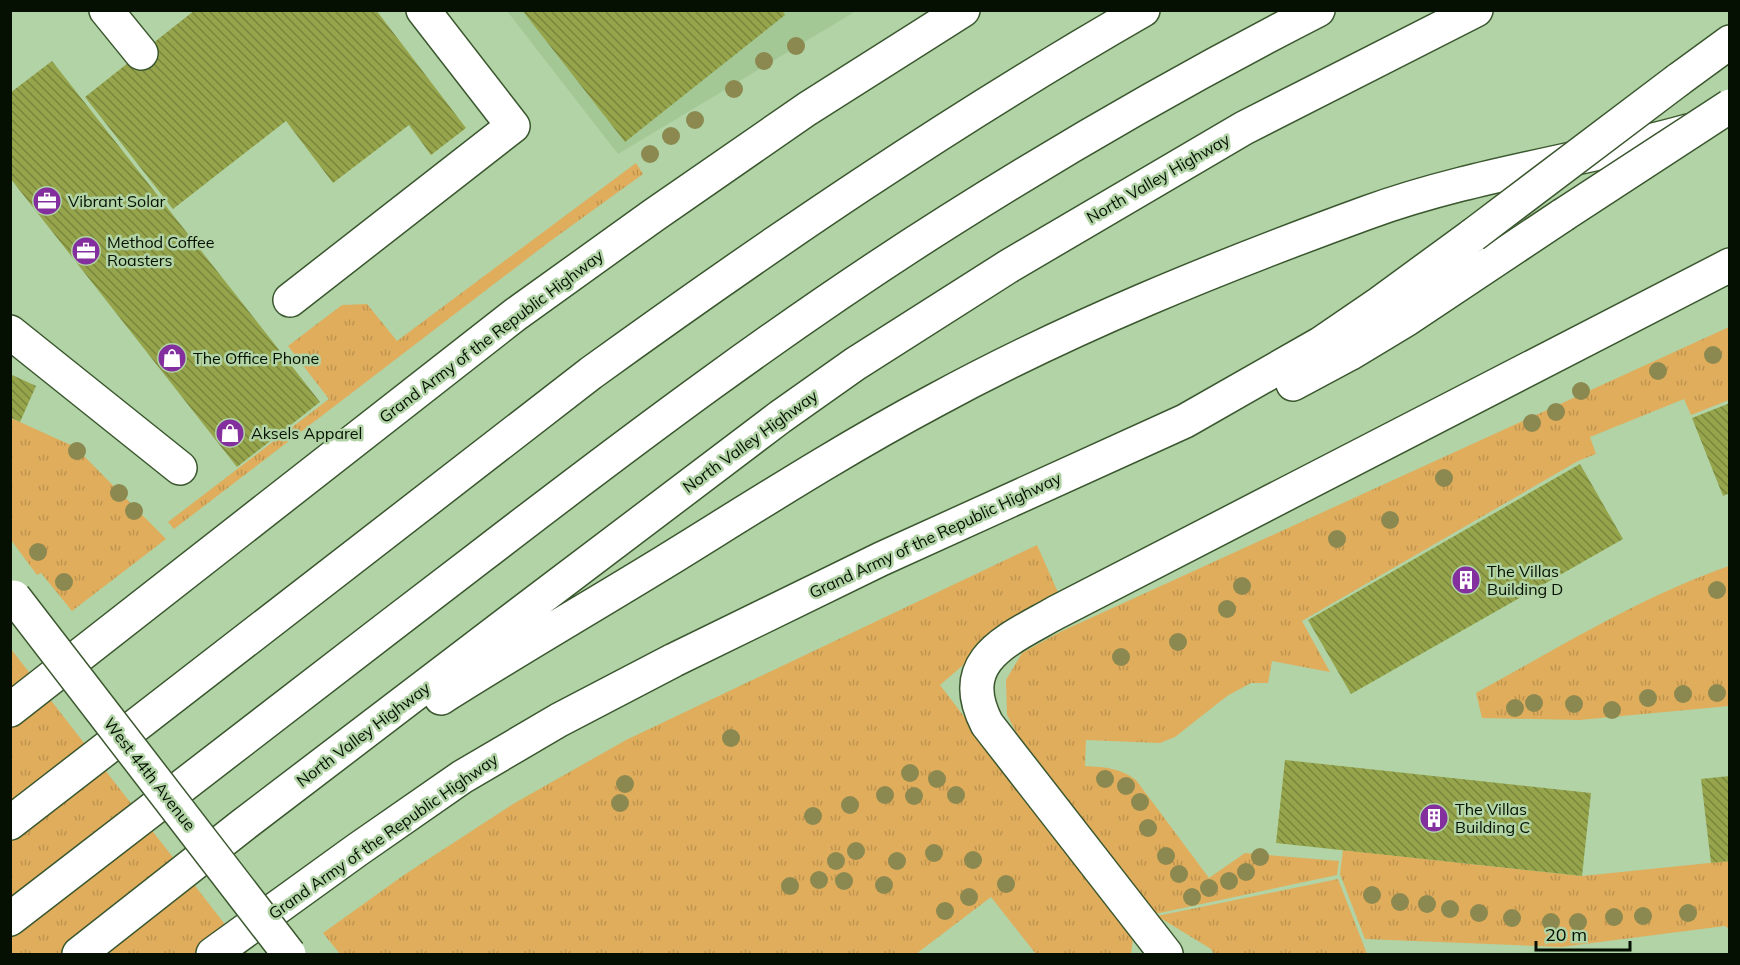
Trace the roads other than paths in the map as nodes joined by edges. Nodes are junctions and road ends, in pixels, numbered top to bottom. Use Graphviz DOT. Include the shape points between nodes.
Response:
graph roads {
  1 [pos="106,10"];
  2 [pos="423,10"];
  3 [pos="963,10"];
  4 [pos="1143,10"];
  5 [pos="1318,10"];
  6 [pos="1476,10"];
  7 [pos="1730,42"];
  8 [pos="141,53"];
  9 [pos="1730,106"];
  10 [pos="1730,119"];
  11 [pos="1730,265"];
  12 [pos="290,300"];
  13 [pos="10,332"];
  14 [pos="1107,456"];
  15 [pos="180,468"];
  16 [pos="12,595"];
  17 [pos="10,710"];
  18 [pos="10,823"];
  19 [pos="243,825"];
  20 [pos="10,920"];
  21 [pos="79,954"];
  22 [pos="213,954"];
  23 [pos="289,954"];
  24 [pos="1166,954"];
  1 -- 8 [label="main road"];
  2 -- 12 [label="main road" via="513,126"];
  3 -- 17 [label="main road, Grand Army of the Republic Highway" via="807,110 516,314"];
  4 -- 18 [label="main road" via="907,154 687,303"];
  5 -- 20 [label="main road" via="1200,72 1038,166 947,222 735,366 476,559"];
  6 -- 19 [label="main road, North Valley Highway" via="1234,134 1047,243 874,351 704,474"];
  7 -- 14 [label="main road, bridge" via="1320,344 1185,421"];
  9 -- 14 [label="main road, bridge" via="1407,319 1302,380"];
  10 -- 19 [label="main road" via="1485,178 1369,212 1108,315 934,401 844,452 480,673"];
  11 -- 24 [label="main road" via="1055,613 1003,643 989,656 976,689 978,707 987,724"];
  13 -- 15 [label="main road"];
  14 -- 22 [label="main road, Grand Army of the Republic Highway" via="881,559 559,720 462,777"];
  16 -- 23 [label="main road, West 44th Avenue, bridge"];
  19 -- 21 [label="main road, North Valley Highway"];
}
